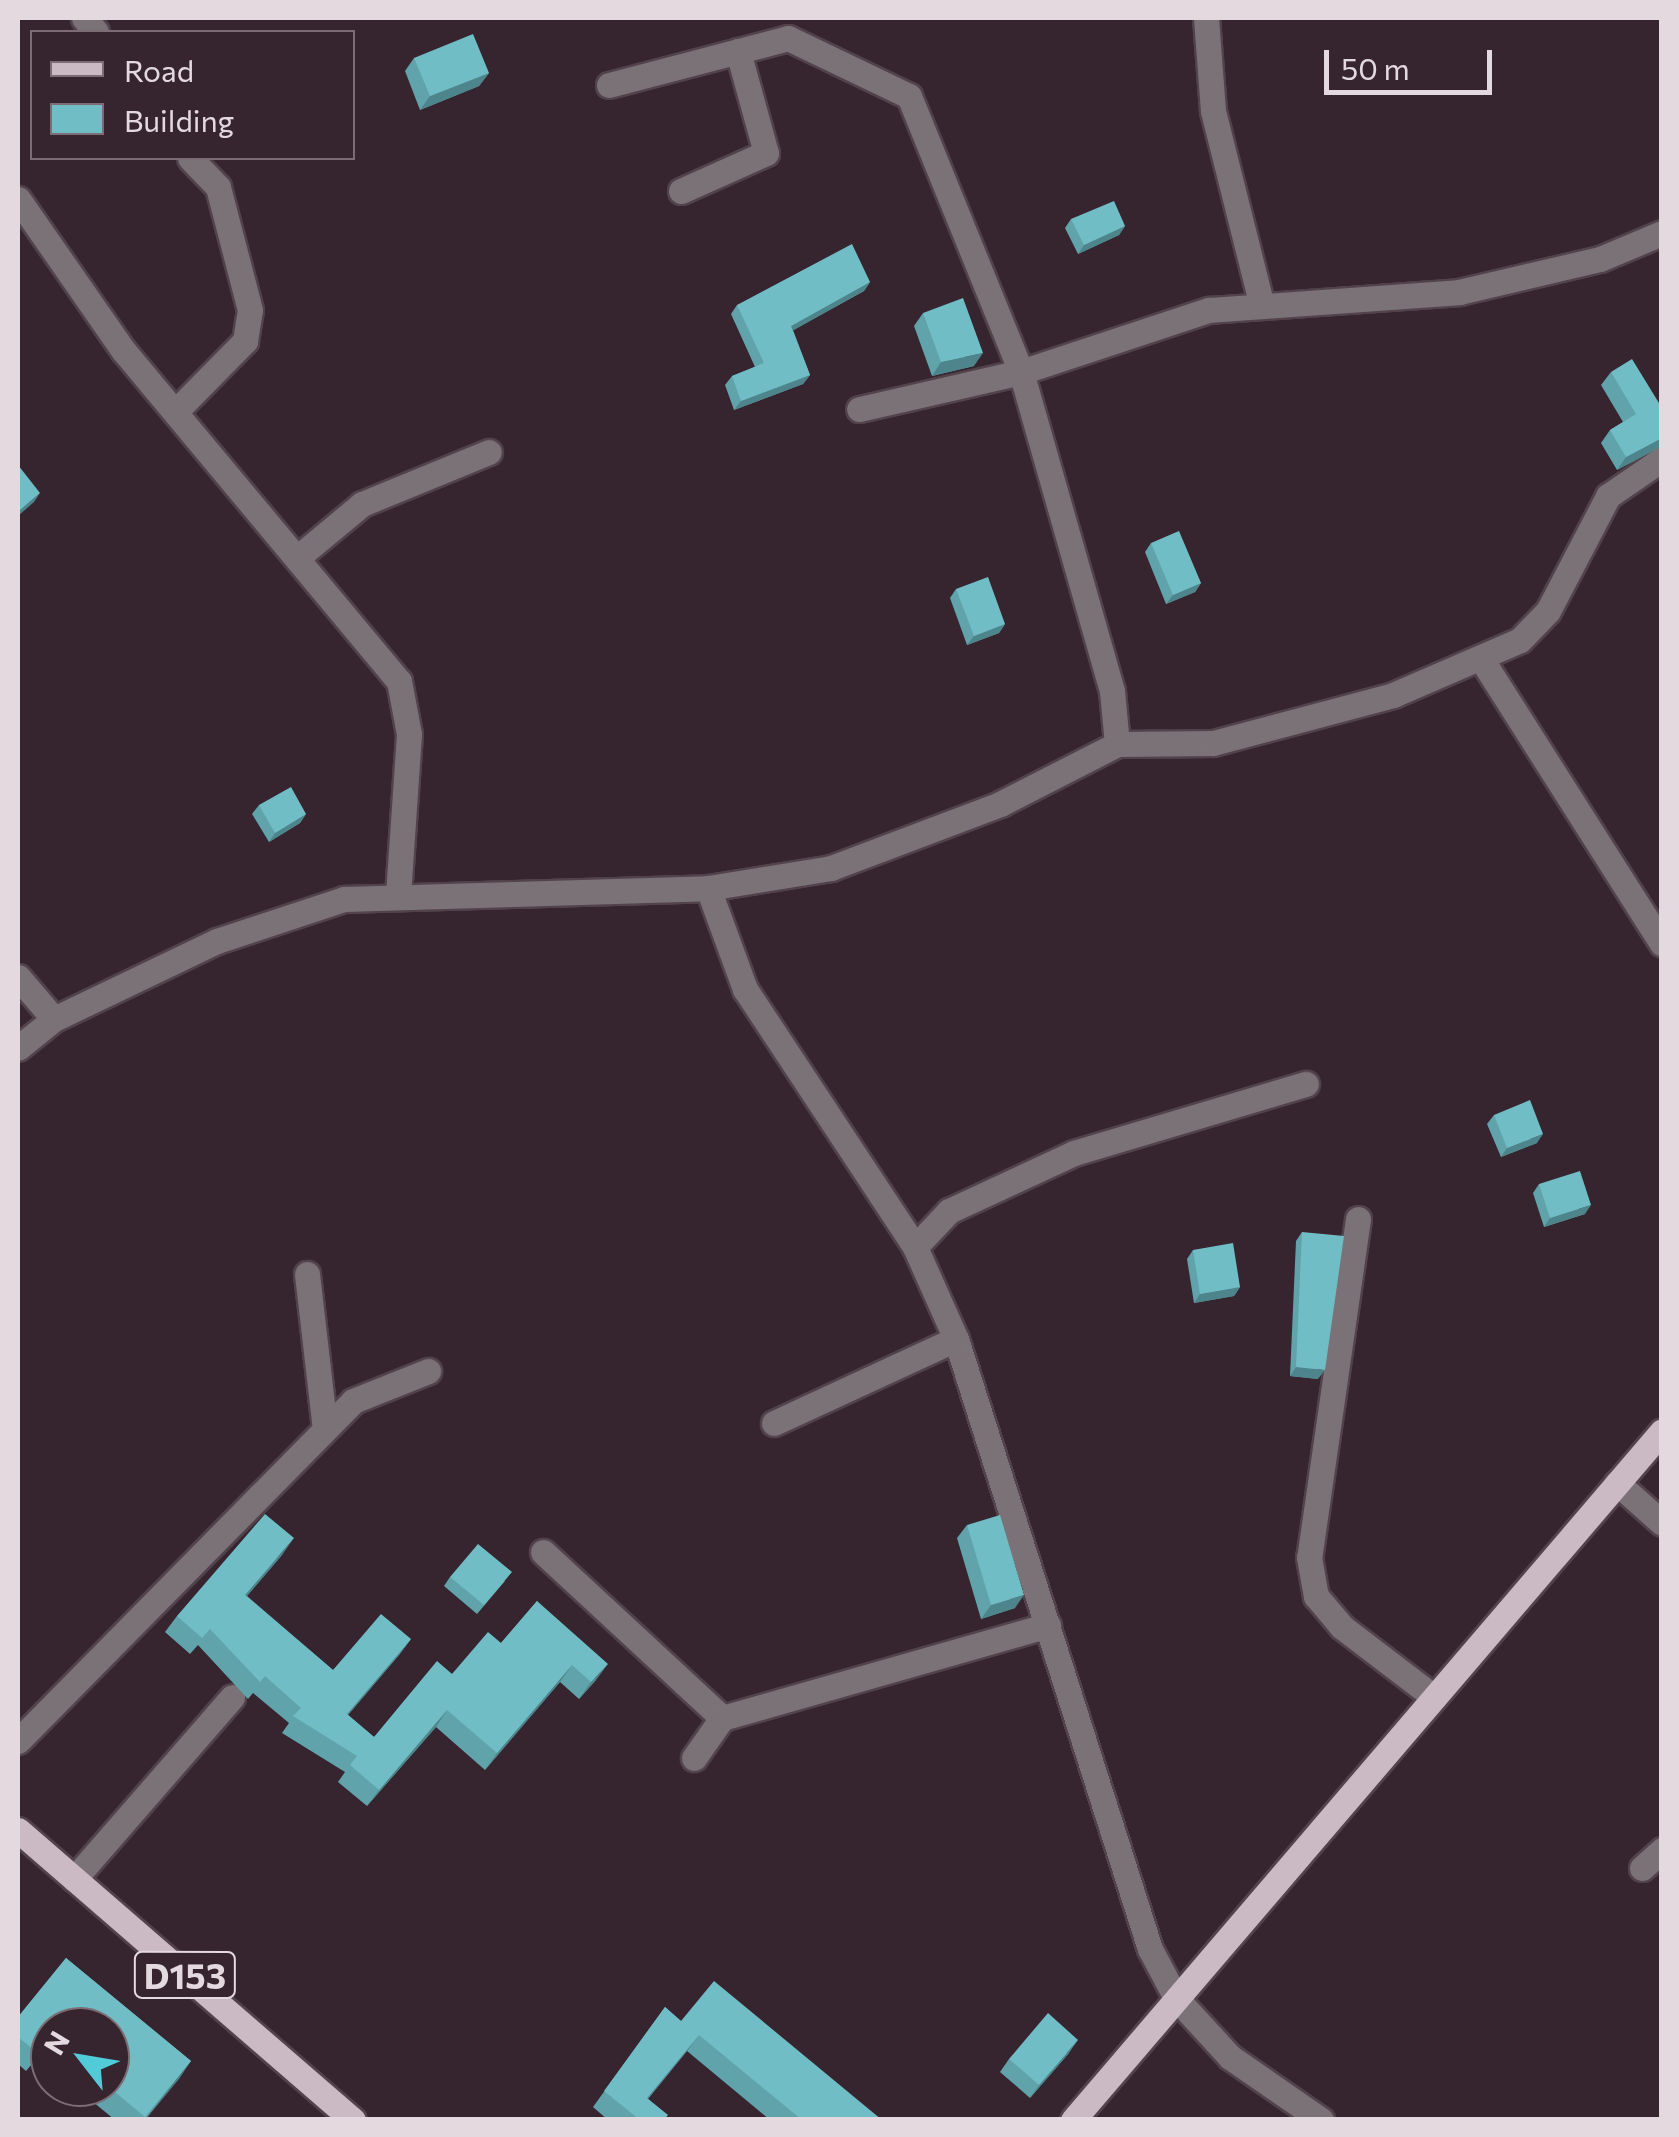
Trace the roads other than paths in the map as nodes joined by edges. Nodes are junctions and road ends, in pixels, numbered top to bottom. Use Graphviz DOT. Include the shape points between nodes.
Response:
graph roads {
  1 [pos="1206,18"];
  2 [pos="738,50"];
  3 [pos="609,85"];
  4 [pos="192,160"];
  5 [pos="681,191"];
  6 [pos="18,199"];
  7 [pos="1662,233"];
  8 [pos="1262,306"];
  9 [pos="1021,372"];
  10 [pos="859,409"];
  11 [pos="175,412"];
  12 [pos="489,452"];
  13 [pos="1662,459"];
  14 [pos="297,558"];
  15 [pos="1482,660"];
  16 [pos="1118,744"];
  17 [pos="708,888"];
  18 [pos="398,896"];
  19 [pos="1662,944"];
  20 [pos="18,977"];
  21 [pos="54,1019"];
  22 [pos="18,1048"];
  23 [pos="1306,1084"];
  24 [pos="1358,1219"];
  25 [pos="915,1247"];
  26 [pos="307,1274"];
  27 [pos="956,1339"];
  28 [pos="428,1371"];
  29 [pos="774,1423"];
  30 [pos="325,1429"];
  31 [pos="1662,1430"];
  32 [pos="1616,1483"];
  33 [pos="1662,1523"];
  34 [pos="543,1552"];
  35 [pos="1048,1625"];
  36 [pos="232,1697"];
  37 [pos="1434,1697"];
  38 [pos="722,1718"];
  39 [pos="18,1741"];
  40 [pos="694,1758"];
  41 [pos="18,1830"];
  42 [pos="1662,1850"];
  43 [pos="1642,1868"];
  44 [pos="74,1879"];
  45 [pos="1176,1998"];
  46 [pos="353,2120"];
  47 [pos="1073,2120"];
  48 [pos="1321,2120"];
  1 -- 8 [label="street" via="1213,111"];
  2 -- 3 [label="street"];
  2 -- 5 [label="street" via="766,153"];
  2 -- 9 [label="street" via="788,38 909,96"];
  4 -- 11 [label="street" via="218,187 250,310 245,341"];
  6 -- 11 [label="street"];
  7 -- 8 [label="street" via="1600,258 1459,292"];
  8 -- 9 [label="street" via="1209,310"];
  9 -- 10 [label="street"];
  9 -- 16 [label="street" via="1112,690"];
  11 -- 14 [label="street"];
  12 -- 14 [label="street" via="362,504"];
  13 -- 15 [label="street" via="1608,496 1548,612"];
  14 -- 18 [label="street" via="399,681 409,734"];
  15 -- 16 [label="street" via="1394,695 1212,743"];
  15 -- 19 [label="street"];
  16 -- 17 [label="street" via="1000,804 831,868"];
  17 -- 18 [label="street"];
  17 -- 25 [label="street" via="754,1006"];
  18 -- 21 [label="street" via="344,899 216,941"];
  20 -- 21 [label="street"];
  21 -- 22 [label="street"];
  23 -- 25 [label="street" via="1074,1153 950,1212"];
  24 -- 37 [label="street" via="1309,1557 1316,1596 1342,1627"];
  25 -- 27 [label="street"];
  26 -- 30 [label="street"];
  27 -- 29 [label="street"];
  27 -- 35 [label="street"];
  28 -- 30 [label="street" via="354,1401"];
  30 -- 39 [label="street"];
  31 -- 32 [label="main road"];
  32 -- 33 [label="street"];
  32 -- 37 [label="main road"];
  34 -- 38 [label="street"];
  35 -- 38 [label="street"];
  35 -- 45 [label="street" via="1145,1934"];
  36 -- 44 [label="street"];
  37 -- 45 [label="main road"];
  38 -- 40 [label="street"];
  41 -- 44 [label="main road, D153"];
  42 -- 43 [label="street"];
  44 -- 46 [label="main road, D153"];
  45 -- 47 [label="main road"];
  45 -- 48 [label="street" via="1230,2057"];
}
